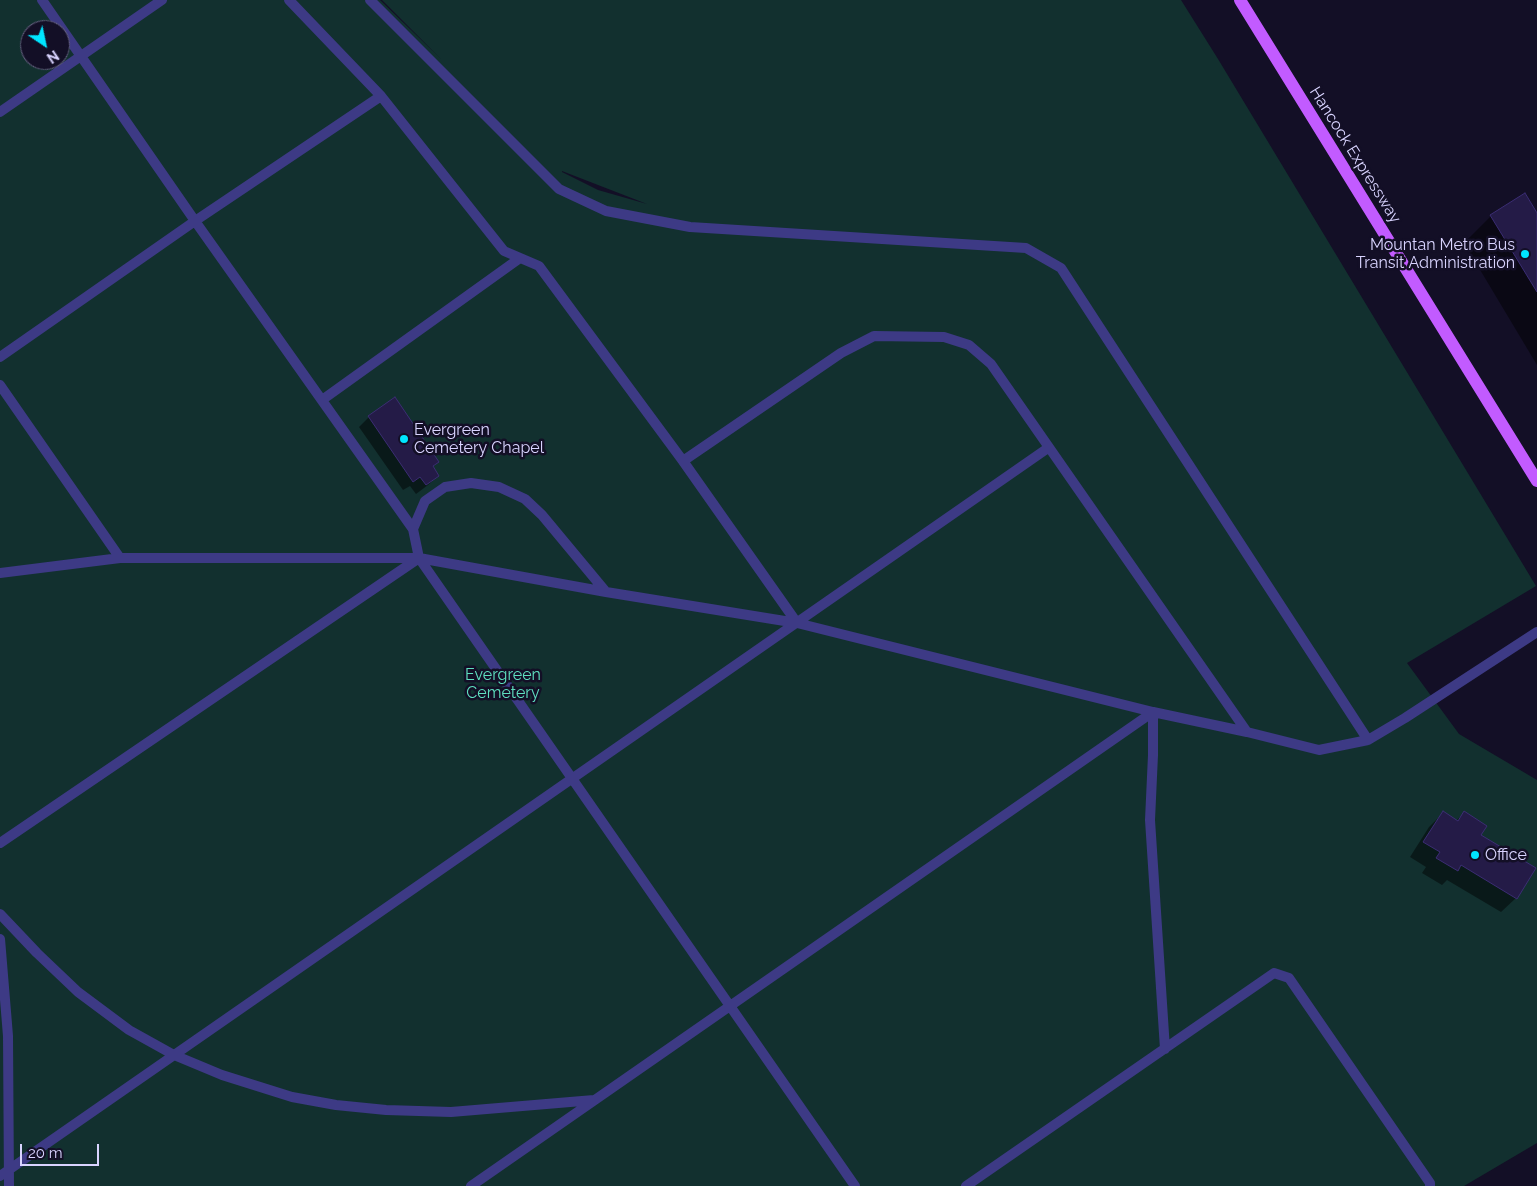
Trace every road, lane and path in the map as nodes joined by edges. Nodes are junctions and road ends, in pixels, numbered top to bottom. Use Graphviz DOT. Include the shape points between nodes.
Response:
graph roads {
  1 [pos="42,0"];
  2 [pos="162,0"];
  3 [pos="289,0"];
  4 [pos="370,0"];
  5 [pos="1240,0"];
  6 [pos="82,55"];
  7 [pos="380,96"];
  8 [pos="0,112"];
  9 [pos="195,221"];
  10 [pos="520,258"];
  11 [pos="0,357"];
  12 [pos="0,384"];
  13 [pos="322,400"];
  14 [pos="1048,448"];
  15 [pos="683,461"];
  16 [pos="1537,481"];
  17 [pos="413,529"];
  18 [pos="120,558"];
  19 [pos="419,558"];
  20 [pos="0,573"];
  21 [pos="606,592"];
  22 [pos="797,623"];
  23 [pos="1537,632"];
  24 [pos="1153,712"];
  25 [pos="1247,732"];
  26 [pos="1368,740"];
  27 [pos="572,779"];
  28 [pos="0,843"];
  29 [pos="0,914"];
  30 [pos="0,939"];
  31 [pos="730,1007"];
  32 [pos="1165,1049"];
  33 [pos="174,1055"];
  34 [pos="596,1099"];
  35 [pos="9,1170"];
  36 [pos="0,1176"];
  37 [pos="9,1186"];
  38 [pos="471,1186"];
  39 [pos="855,1186"];
  40 [pos="966,1186"];
  41 [pos="1430,1186"];
  1 -- 6 [label="lane"];
  2 -- 6 [label="lane"];
  3 -- 7 [label="lane"];
  4 -- 26 [label="lane" via="559,190 606,211 690,227 1026,248 1061,268"];
  5 -- 16 [label="main road, Hancock Expressway"];
  6 -- 8 [label="lane"];
  6 -- 9 [label="lane"];
  7 -- 9 [label="lane"];
  7 -- 10 [label="lane" via="504,251"];
  9 -- 11 [label="lane"];
  9 -- 13 [label="lane"];
  10 -- 13 [label="lane"];
  10 -- 15 [label="lane" via="539,266"];
  12 -- 18 [label="lane"];
  13 -- 17 [label="lane"];
  14 -- 15 [label="lane" via="991,364 969,345 944,337 874,336 841,352"];
  14 -- 22 [label="lane"];
  14 -- 25 [label="lane"];
  15 -- 22 [label="lane"];
  17 -- 19 [label="lane"];
  17 -- 21 [label="lane" via="425,501 445,487 471,483 499,487 525,499 542,515"];
  18 -- 19 [label="lane"];
  18 -- 20 [label="lane"];
  19 -- 21 [label="lane"];
  19 -- 27 [label="lane"];
  19 -- 28 [label="lane"];
  21 -- 22 [label="lane"];
  22 -- 24 [label="lane"];
  22 -- 27 [label="lane"];
  23 -- 26 [label="lane"];
  24 -- 25 [label="lane"];
  24 -- 31 [label="lane"];
  24 -- 32 [label="lane" via="1150,820"];
  25 -- 26 [label="lane" via="1319,750"];
  27 -- 31 [label="lane"];
  27 -- 33 [label="lane"];
  29 -- 33 [label="lane" via="78,992 129,1030"];
  30 -- 35 [label="lane" via="8,1036"];
  31 -- 34 [label="lane"];
  31 -- 39 [label="lane"];
  32 -- 40 [label="lane"];
  32 -- 41 [label="lane" via="1274,974 1289,978"];
  33 -- 34 [label="lane" via="222,1075 292,1097 336,1105 451,1112"];
  33 -- 35 [label="lane"];
  34 -- 38 [label="lane"];
  35 -- 36 [label="lane"];
  35 -- 37 [label="lane"];
}
